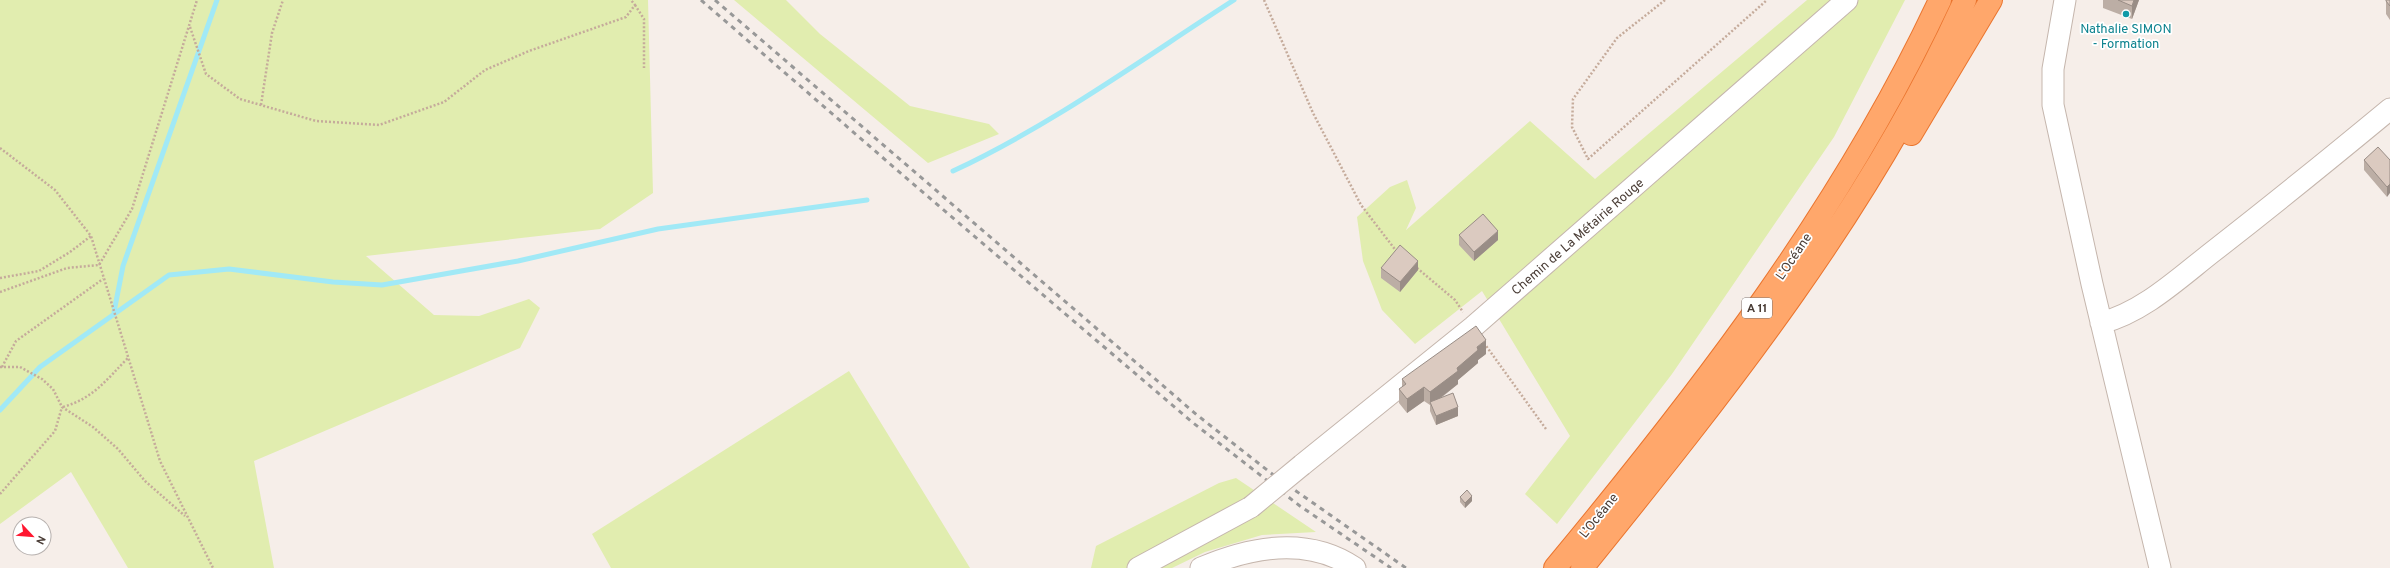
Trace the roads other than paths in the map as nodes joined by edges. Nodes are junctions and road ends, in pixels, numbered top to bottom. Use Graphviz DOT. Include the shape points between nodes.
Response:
graph roads {
  1 [pos="1847,0"];
  2 [pos="1924,0"];
  3 [pos="1940,0"];
  4 [pos="1965,0"];
  5 [pos="1991,0"];
  6 [pos="2065,0"];
  7 [pos="1915,52"];
  8 [pos="2390,109"];
  9 [pos="1861,191"];
  10 [pos="2101,323"];
  11 [pos="1138,568"];
  12 [pos="1201,568"];
  13 [pos="1355,568"];
  14 [pos="1555,568"];
  15 [pos="1582,568"];
  16 [pos="2160,568"];
  1 -- 11 [label="street, Chemin de La Métairie Rouge, bridge" via="1473,327 1252,507"];
  2 -- 7 [label="highway" via="1918,13"];
  3 -- 7 [label="highway, L’Océane / A 11"];
  4 -- 9 [label="highway, L’Océane / A 11" via="1933,64"];
  5 -- 9 [label="highway" via="1891,167"];
  6 -- 10 [label="street" via="2053,69 2053,105"];
  7 -- 14 [label="highway, L’Océane / A 11" via="1837,189 1759,305 1675,418"];
  8 -- 10 [label="street" via="2299,185 2155,296 2119,318"];
  9 -- 15 [label="highway, L’Océane / A 11" via="1740,369"];
  10 -- 16 [label="street"];
  12 -- 13 [label="street" via="1269,547 1305,548 1345,561"];
}
